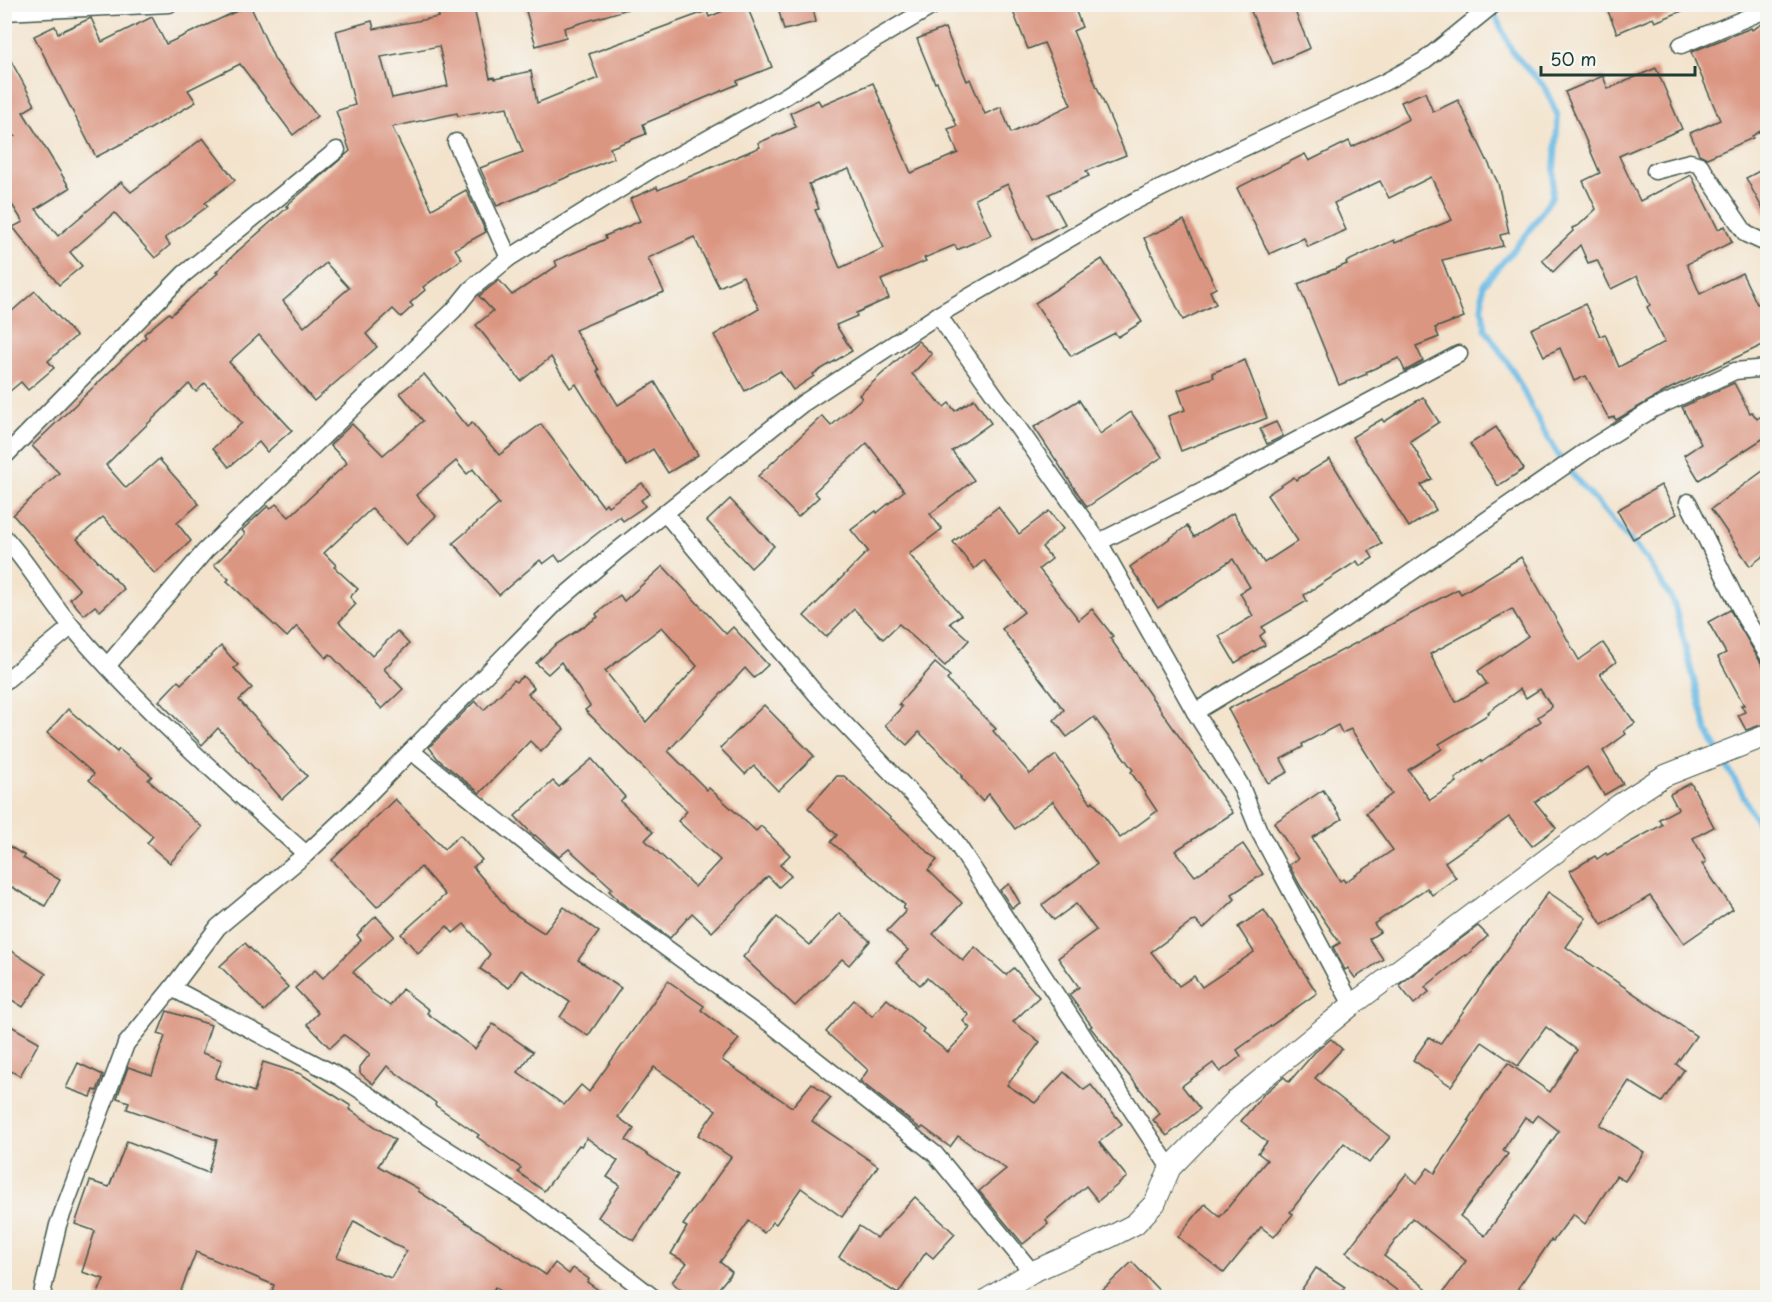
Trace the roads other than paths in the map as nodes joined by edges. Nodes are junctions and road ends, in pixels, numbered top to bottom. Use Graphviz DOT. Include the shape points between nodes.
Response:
graph roads {
  1 [pos="169,4"];
  2 [pos="936,4"];
  3 [pos="1494,4"];
  4 [pos="12,9"];
  5 [pos="1767,9"];
  6 [pos="1682,45"];
  7 [pos="456,142"];
  8 [pos="337,150"];
  9 [pos="1655,171"];
  10 [pos="1767,244"];
  11 [pos="509,258"];
  12 [pos="938,315"];
  13 [pos="1459,354"];
  14 [pos="1767,368"];
  15 [pos="4,457"];
  16 [pos="1688,502"];
  17 [pos="665,513"];
  18 [pos="4,537"];
  19 [pos="1099,542"];
  20 [pos="71,627"];
  21 [pos="1767,656"];
  22 [pos="107,666"];
  23 [pos="4,682"];
  24 [pos="1195,712"];
  25 [pos="1767,735"];
  26 [pos="411,751"];
  27 [pos="306,854"];
  28 [pos="172,988"];
  29 [pos="1352,1005"];
  30 [pos="1170,1168"];
  31 [pos="1032,1272"];
  32 [pos="42,1298"];
  33 [pos="654,1298"];
  34 [pos="989,1298"];
  1 -- 4 [label="street"];
  2 -- 11 [label="street" via="784,97 651,170"];
  3 -- 12 [label="street" via="1425,60 1129,204"];
  5 -- 6 [label="street"];
  7 -- 11 [label="street"];
  8 -- 15 [label="street" via="184,274"];
  9 -- 10 [label="street" via="1690,162 1700,165 1746,234"];
  11 -- 22 [label="street" via="471,289 438,326 206,552"];
  12 -- 17 [label="street" via="802,404"];
  12 -- 19 [label="street"];
  13 -- 19 [label="street"];
  14 -- 24 [label="street" via="1736,371 1653,409 1586,451 1311,642"];
  16 -- 21 [label="street"];
  17 -- 26 [label="street" via="555,604"];
  17 -- 30 [label="street" via="816,694 951,835"];
  18 -- 20 [label="street"];
  19 -- 24 [label="street"];
  20 -- 22 [label="street"];
  20 -- 23 [label="street"];
  22 -- 27 [label="street"];
  24 -- 29 [label="street" via="1240,784 1259,831"];
  25 -- 29 [label="street" via="1664,776 1618,804"];
  26 -- 27 [label="street"];
  26 -- 31 [label="street" via="563,873 772,1025 935,1154"];
  27 -- 28 [label="street" via="218,927"];
  28 -- 32 [label="street" via="126,1044 58,1225"];
  28 -- 33 [label="street" via="340,1077 382,1104 532,1204"];
  29 -- 30 [label="street" via="1236,1100"];
  30 -- 31 [label="street" via="1155,1203 1135,1224"];
  31 -- 34 [label="street"];
}
